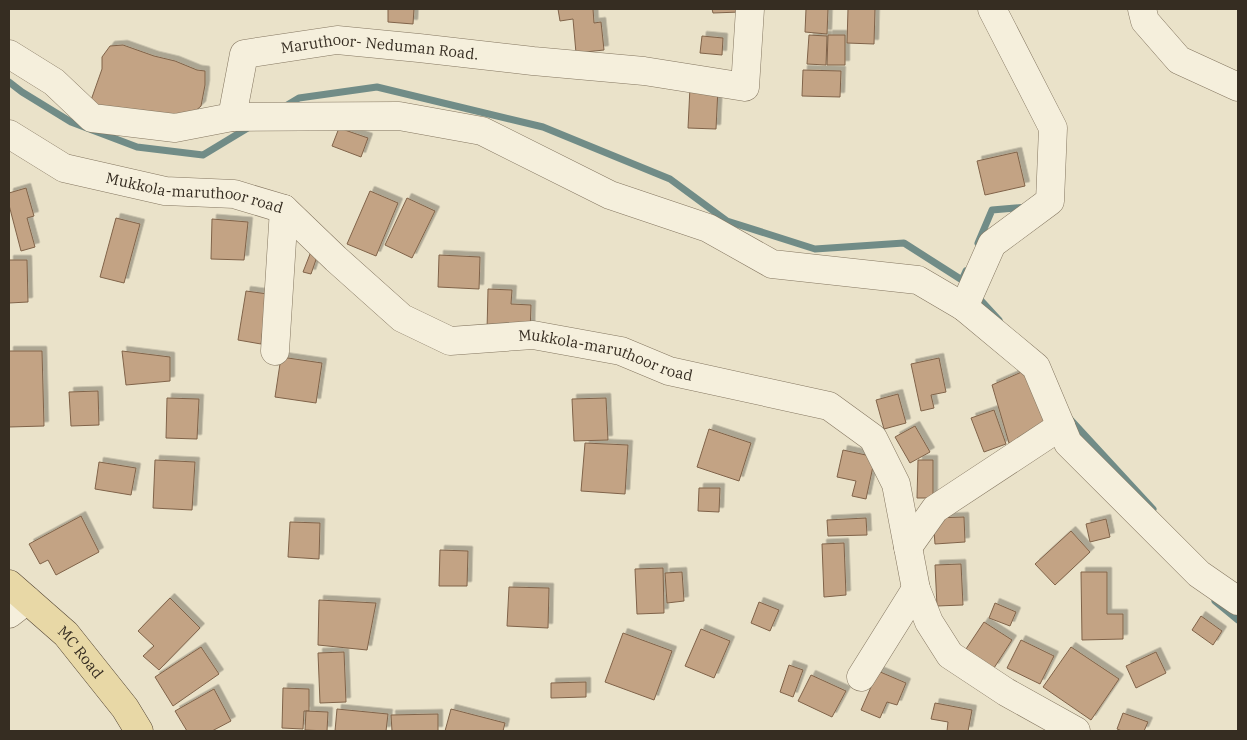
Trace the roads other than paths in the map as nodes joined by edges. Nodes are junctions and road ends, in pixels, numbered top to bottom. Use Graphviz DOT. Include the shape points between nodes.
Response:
graph roads {
  1 [pos="750,9"];
  2 [pos="992,9"];
  3 [pos="1142,9"];
  4 [pos="9,54"];
  5 [pos="1238,87"];
  6 [pos="232,116"];
  7 [pos="9,134"];
  8 [pos="284,209"];
  9 [pos="965,306"];
  10 [pos="275,351"];
  11 [pos="1061,426"];
  12 [pos="908,547"];
  13 [pos="916,589"];
  14 [pos="15,599"];
  15 [pos="1238,601"];
  16 [pos="861,677"];
  17 [pos="139,731"];
  18 [pos="1076,731"];
  1 -- 6 [label="street, Maruthoor- Neduman Road." via="745,87 644,71 336,40 244,54"];
  2 -- 9 [label="street" via="1053,128 1050,201 992,244"];
  3 -- 5 [label="street" via="1145,21 1180,60"];
  4 -- 6 [label="street" via="54,82 92,118 175,128"];
  6 -- 9 [label="street" via="399,116 482,131 610,195 708,228 772,264 918,280"];
  7 -- 8 [label="street, Mukkola-maruthoor road" via="64,168 165,191 234,194"];
  8 -- 10 [label="street"];
  8 -- 12 [label="street, Mukkola-maruthoor road" via="402,318 450,342 533,335 621,351 669,370 829,406 873,438 896,484"];
  9 -- 11 [label="street" via="1036,367"];
  11 -- 12 [label="street" via="935,509"];
  11 -- 15 [label="street" via="1068,443 1199,574"];
  12 -- 13 [label="street, Mukkola-maruthoor road"];
  13 -- 16 [label="street"];
  13 -- 18 [label="street, Mukkola-maruthoor road" via="928,622 950,655 1006,692"];
  14 -- 17 [label="main road, MC Road" via="66,634 125,708"];
}
